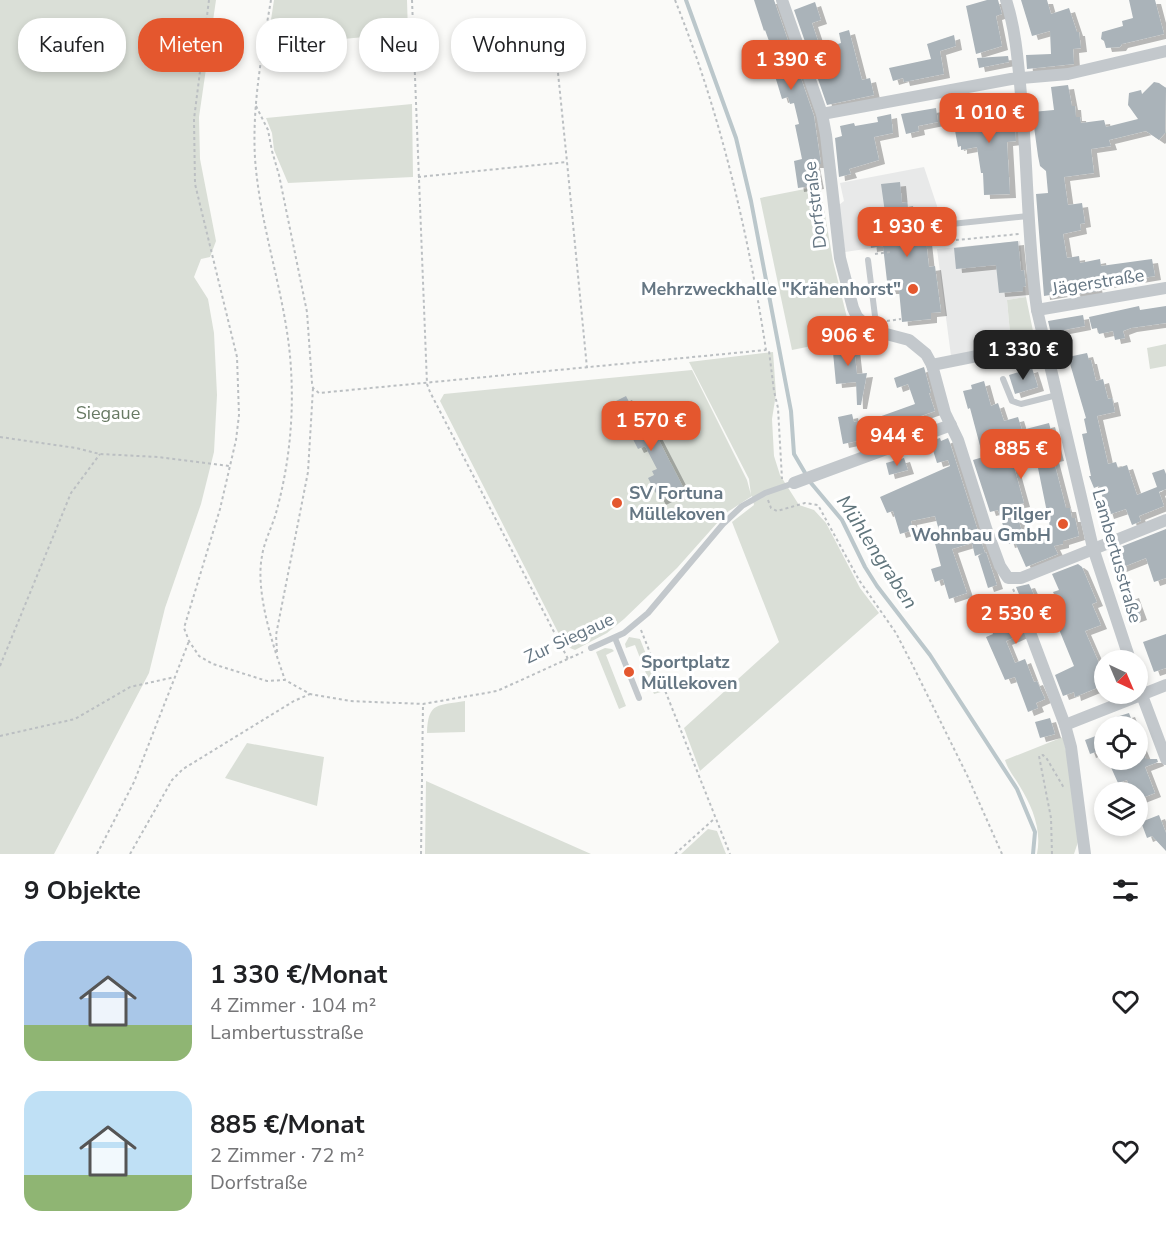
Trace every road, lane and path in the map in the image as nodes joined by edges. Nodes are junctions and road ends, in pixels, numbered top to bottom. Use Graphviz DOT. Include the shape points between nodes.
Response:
graph roads {
  1 [pos="209,0"];
  2 [pos="271,0"];
  3 [pos="412,0"];
  4 [pos="675,0"];
  5 [pos="782,0"];
  6 [pos="1005,0"];
  7 [pos="1166,51"];
  8 [pos="558,72"];
  9 [pos="1020,79"];
  10 [pos="256,106"];
  11 [pos="822,114"];
  12 [pos="567,162"];
  13 [pos="418,177"];
  14 [pos="1028,216"];
  15 [pos="942,225"];
  16 [pos="1029,233"];
  17 [pos="927,243"];
  18 [pos="868,260"];
  19 [pos="1166,288"];
  20 [pos="1037,310"];
  21 [pos="877,333"];
  22 [pos="1044,343"];
  23 [pos="766,350"];
  24 [pos="932,365"];
  25 [pos="587,368"];
  26 [pos="1003,378"];
  27 [pos="427,384"];
  28 [pos="313,388"];
  29 [pos="1057,395"];
  30 [pos="951,425"];
  31 [pos="0,438"];
  32 [pos="99,454"];
  33 [pos="230,466"];
  34 [pos="794,483"];
  35 [pos="780,488"];
  36 [pos="765,493"];
  37 [pos="1166,520"];
  38 [pos="1093,548"];
  39 [pos="1013,588"];
  40 [pos="1024,619"];
  41 [pos="638,622"];
  42 [pos="615,638"];
  43 [pos="189,641"];
  44 [pos="591,648"];
  45 [pos="1127,650"];
  46 [pos="277,659"];
  47 [pos="568,659"];
  48 [pos="0,666"];
  49 [pos="175,677"];
  50 [pos="285,680"];
  51 [pos="1166,685"];
  52 [pos="1148,687"];
  53 [pos="310,694"];
  54 [pos="639,698"];
  55 [pos="423,704"];
  56 [pos="1107,704"];
  57 [pos="1145,704"];
  58 [pos="1065,725"];
  59 [pos="0,736"];
  60 [pos="1166,759"];
  61 [pos="1069,793"];
  62 [pos="715,818"];
  63 [pos="97,854"];
  64 [pos="130,854"];
  65 [pos="421,854"];
  66 [pos="675,854"];
  67 [pos="730,854"];
  68 [pos="1002,854"];
  69 [pos="1052,854"];
  70 [pos="1085,854"];
  1 -- 33 [label="path" via="194,119 195,184 237,357 238,415"];
  2 -- 10 [label="path"];
  3 -- 13 [label="path"];
  4 -- 23 [label="path" via="706,84 728,160"];
  5 -- 11 [label="street, Dorfstraße"];
  6 -- 9 [label="street, Lambertusstraße" via="1017,45"];
  7 -- 9 [label="street" via="1068,74"];
  8 -- 12 [label="path"];
  9 -- 11 [label="street"];
  9 -- 14 [label="street, Lambertusstraße"];
  10 -- 28 [label="path" via="270,137 305,300"];
  10 -- 46 [label="path" via="259,191 285,316 291,369 287,469 261,557 262,605"];
  11 -- 21 [label="street, Dorfstraße" via="840,258 849,297 856,317"];
  12 -- 13 [label="path"];
  12 -- 25 [label="path"];
  13 -- 27 [label="path"];
  14 -- 15 [label="lane"];
  14 -- 16 [label="street, Lambertusstraße"];
  16 -- 17 [label="path"];
  16 -- 20 [label="street, Lambertusstraße"];
  18 -- 21 [label="lane"];
  19 -- 20 [label="street, Jägerstraße"];
  20 -- 22 [label="street, Lambertusstraße"];
  21 -- 24 [label="street, Dorfstraße" via="909,340 923,350"];
  22 -- 24 [label="street"];
  22 -- 29 [label="street, Lambertusstraße"];
  23 -- 25 [label="path"];
  23 -- 35 [label="path" via="778,408"];
  24 -- 30 [label="street, Dorfstraße"];
  25 -- 27 [label="path"];
  26 -- 29 [label="lane" via="1012,401 1021,404"];
  27 -- 28 [label="path" via="320,393"];
  27 -- 47 [label="path"];
  28 -- 46 [label="path" via="308,472 276,635"];
  29 -- 38 [label="street, Lambertusstraße"];
  30 -- 34 [label="street, Zur Siegaue"];
  30 -- 38 [label="street, Dorfstraße" via="1000,566 1008,578 1021,578"];
  31 -- 32 [label="path"];
  32 -- 33 [label="path"];
  32 -- 48 [label="path" via="71,493"];
  33 -- 43 [label="path" via="184,628"];
  34 -- 35 [label="lane, Zur Siegaue"];
  35 -- 36 [label="lane, Zur Siegaue"];
  36 -- 41 [label="lane, Zur Siegaue" via="742,506 723,524"];
  36 -- 68 [label="path" via="771,508 777,511 805,503 818,505 860,580 896,633 968,775"];
  37 -- 38 [label="street, Dorfstraße"];
  38 -- 45 [label="street, Lambertusstraße"];
  39 -- 40 [label="path"];
  40 -- 58 [label="street"];
  41 -- 42 [label="lane, Zur Siegaue"];
  41 -- 62 [label="path"];
  42 -- 44 [label="lane, Zur Siegaue"];
  42 -- 54 [label="lane"];
  43 -- 49 [label="path"];
  43 -- 50 [label="path, Zur Siegaue" via="199,656 213,664 267,681"];
  44 -- 47 [label="path, Zur Siegaue"];
  46 -- 50 [label="path"];
  47 -- 55 [label="path, Zur Siegaue" via="497,692"];
  49 -- 59 [label="path" via="130,687 75,719"];
  49 -- 63 [label="path" via="134,782"];
  50 -- 53 [label="path, Zur Siegaue"];
  51 -- 52 [label="street"];
  53 -- 55 [label="path, Zur Siegaue" via="350,701"];
  53 -- 64 [label="path" via="183,769 172,780"];
  55 -- 65 [label="path"];
  56 -- 58 [label="street"];
  57 -- 60 [label="street"];
  58 -- 70 [label="street" via="1075,767"];
  61 -- 69 [label="path" via="1044,755 1039,756 1051,818"];
  62 -- 66 [label="path"];
  62 -- 67 [label="path"];
}
